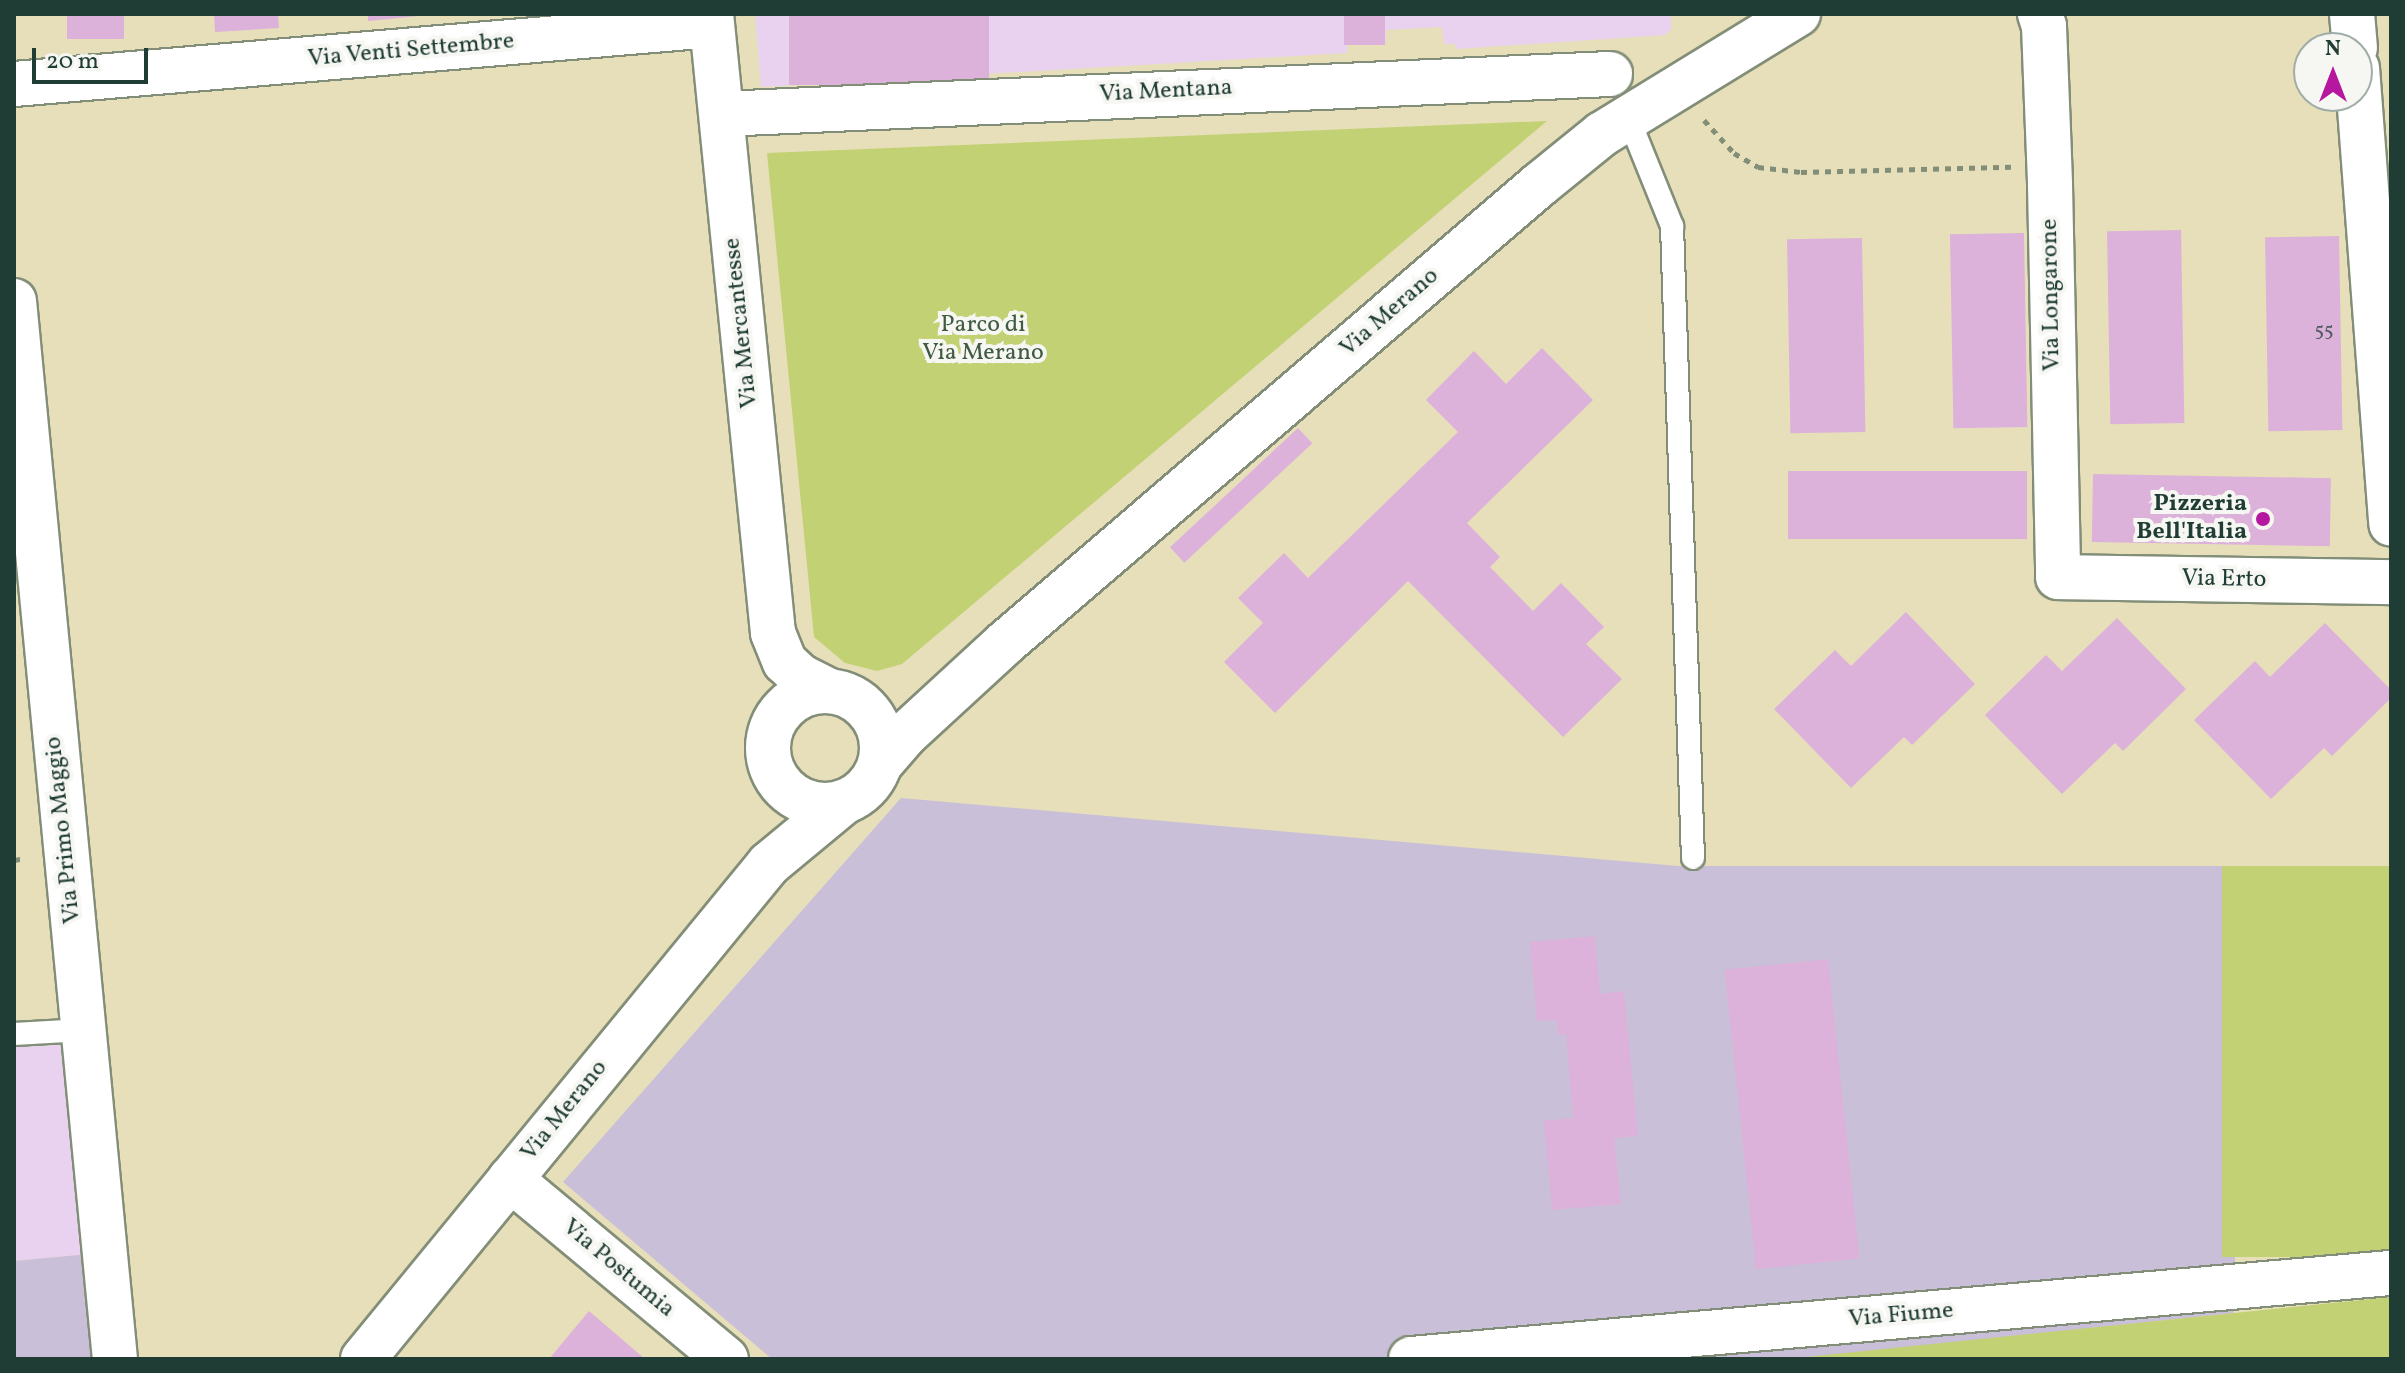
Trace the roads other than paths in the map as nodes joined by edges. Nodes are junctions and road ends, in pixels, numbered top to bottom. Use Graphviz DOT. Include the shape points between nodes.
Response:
graph roads {
  1 [pos="1798,14"];
  2 [pos="2040,14"];
  3 [pos="712,20"];
  4 [pos="1610,74"];
  5 [pos="14,84"];
  6 [pos="2366,112"];
  7 [pos="722,114"];
  8 [pos="1628,117"];
  9 [pos="2378,169"];
  10 [pos="14,301"];
  11 [pos="2391,524"];
  12 [pos="2058,577"];
  13 [pos="2391,582"];
  14 [pos="773,633"];
  15 [pos="1005,643"];
  16 [pos="845,697"];
  17 [pos="769,732"];
  18 [pos="880,764"];
  19 [pos="782,786"];
  20 [pos="844,802"];
  21 [pos="1693,858"];
  22 [pos="769,864"];
  23 [pos="84,1030"];
  24 [pos="14,1034"];
  25 [pos="510,1179"];
  26 [pos="2391,1273"];
  27 [pos="115,1359"];
  28 [pos="363,1359"];
  29 [pos="726,1359"];
  30 [pos="1411,1359"];
  1 -- 8 [label="street, Via Merano"];
  2 -- 12 [label="street, Via Longarone" via="2049,166"];
  3 -- 5 [label="street, Via Venti Settembre"];
  3 -- 7 [label="street, Via Mercantesse"];
  4 -- 7 [label="street, Via Mentana"];
  6 -- 9 [label="street"];
  7 -- 14 [label="street, Via Mercantesse"];
  8 -- 15 [label="street, Via Merano" via="1539,185"];
  8 -- 21 [label="lane" via="1672,226"];
  9 -- 11 [label="street"];
  10 -- 23 [label="street, Via Primo Maggio"];
  12 -- 13 [label="street, Via Erto"];
  14 -- 16 [label="street, Via Mercantesse" via="785,662 800,676"];
  14 -- 17 [label="street, Via Mercantesse" via="766,679"];
  15 -- 16 [label="street" via="918,706 903,711"];
  15 -- 18 [label="street"];
  16 -- 17 [label="street" via="791,702"];
  16 -- 18 [label="street" via="875,718 882,735"];
  17 -- 19 [label="street" via="772,770"];
  18 -- 20 [label="street" via="867,788"];
  19 -- 20 [label="street" via="814,805"];
  19 -- 22 [label="street" via="783,827"];
  20 -- 22 [label="street"];
  22 -- 25 [label="street, Via Merano"];
  23 -- 24 [label="lane"];
  23 -- 27 [label="street, Via Primo Maggio"];
  25 -- 28 [label="street, Via Merano"];
  25 -- 29 [label="street, Via Postumia"];
  26 -- 30 [label="street, Via Fiume"];
}
